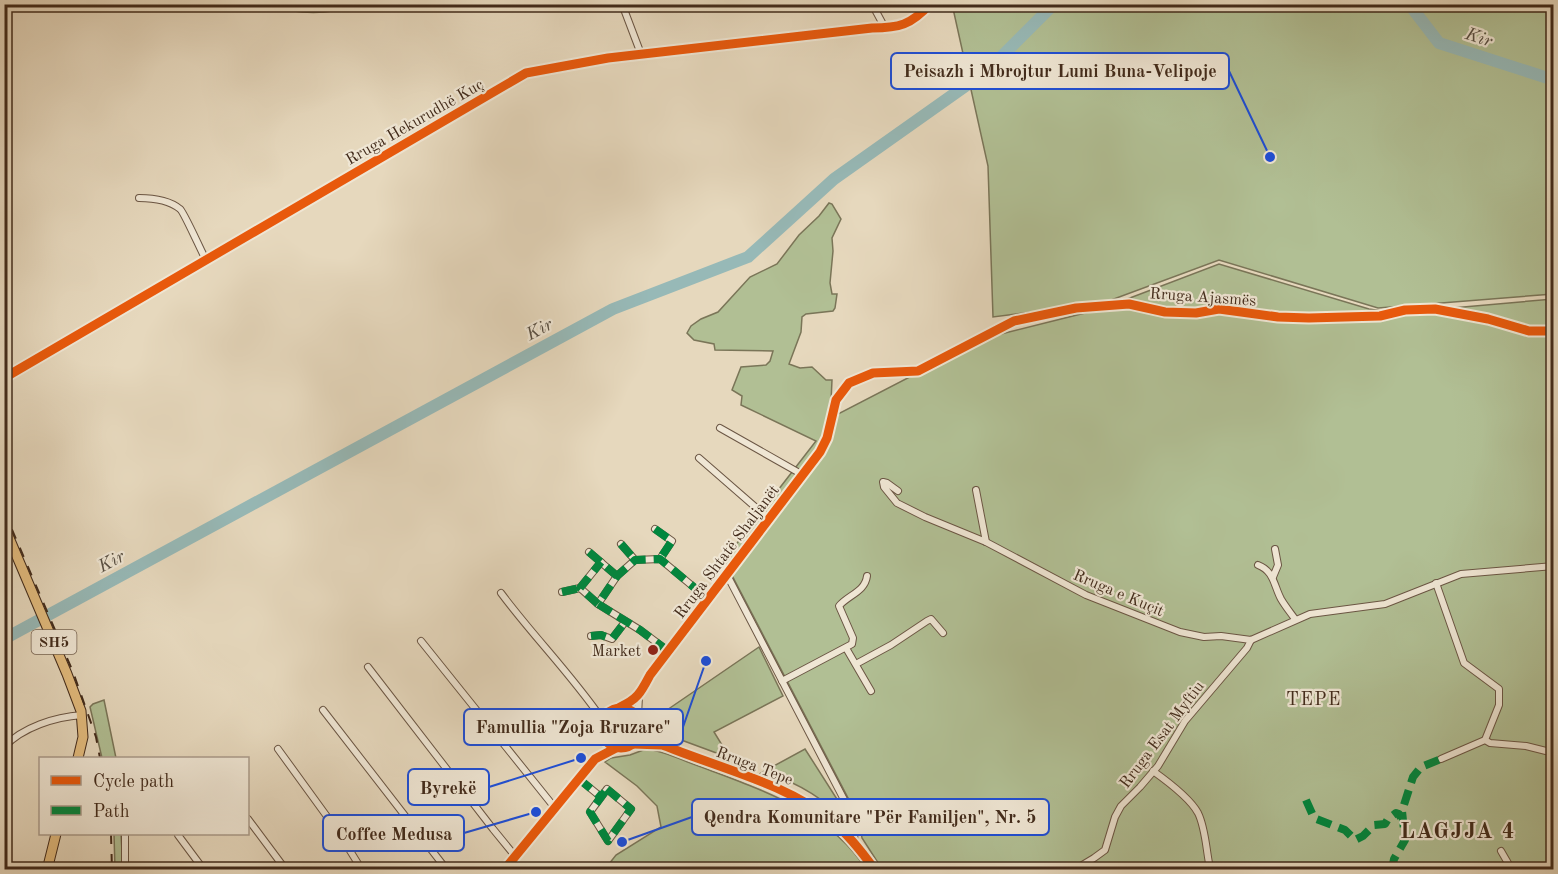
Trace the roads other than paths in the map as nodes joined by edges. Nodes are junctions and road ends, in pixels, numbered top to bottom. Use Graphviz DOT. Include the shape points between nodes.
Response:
graph roads {
  1 [pos="622,4"];
  2 [pos="872,4"];
  3 [pos="930,4"];
  4 [pos="885,28"];
  5 [pos="641,54"];
  6 [pos="139,198"];
  7 [pos="206,260"];
  8 [pos="1554,331"];
  9 [pos="4,378"];
  10 [pos="836,400"];
  11 [pos="720,428"];
  12 [pos="699,458"];
  13 [pos="803,475"];
  14 [pos="976,490"];
  15 [pos="898,491"];
  16 [pos="769,519"];
  17 [pos="4,526"];
  18 [pos="655,529"];
  19 [pos="986,542"];
  20 [pos="621,544"];
  21 [pos="1275,549"];
  22 [pos="16,552"];
  23 [pos="589,552"];
  24 [pos="4,555"];
  25 [pos="660,559"];
  26 [pos="635,560"];
  27 [pos="601,562"];
  28 [pos="1258,565"];
  29 [pos="1554,566"];
  30 [pos="727,575"];
  31 [pos="618,576"];
  32 [pos="867,576"];
  33 [pos="1273,577"];
  34 [pos="1436,583"];
  35 [pos="580,588"];
  36 [pos="501,592"];
  37 [pos="562,592"];
  38 [pos="708,598"];
  39 [pos="598,604"];
  40 [pos="1295,619"];
  41 [pos="625,622"];
  42 [pos="943,633"];
  43 [pos="591,636"];
  44 [pos="1251,640"];
  45 [pos="421,641"];
  46 [pos="846,648"];
  47 [pos="668,651"];
  48 [pos="856,664"];
  49 [pos="368,668"];
  50 [pos="782,681"];
  51 [pos="871,691"];
  52 [pos="639,695"];
  53 [pos="620,707"];
  54 [pos="323,710"];
  55 [pos="81,713"];
  56 [pos="602,719"];
  57 [pos="640,719"];
  58 [pos="602,736"];
  59 [pos="1485,740"];
  60 [pos="633,744"];
  61 [pos="662,745"];
  62 [pos="4,747"];
  63 [pos="616,748"];
  64 [pos="278,749"];
  65 [pos="1554,753"];
  66 [pos="78,757"];
  67 [pos="595,759"];
  68 [pos="1441,759"];
  69 [pos="1154,771"];
  70 [pos="579,778"];
  71 [pos="601,797"];
  72 [pos="555,808"];
  73 [pos="249,820"];
  74 [pos="56,835"];
  75 [pos="125,835"];
  76 [pos="178,836"];
  77 [pos="854,841"];
  78 [pos="1501,851"];
  79 [pos="515,856"];
  80 [pos="1209,863"];
  81 [pos="47,870"];
  82 [pos="125,870"];
  83 [pos="204,870"];
  84 [pos="286,870"];
  85 [pos="362,870"];
  86 [pos="447,870"];
  87 [pos="504,870"];
  88 [pos="875,870"];
  89 [pos="1074,870"];
  90 [pos="1512,870"];
  1 -- 5 [label="street"];
  2 -- 4 [label="street"];
  3 -- 4 [label="street, Rruga Hekurudhë Kuç" via="910,22"];
  4 -- 5 [label="street, Rruga Hekurudhë Kuç"];
  5 -- 7 [label="street, Rruga Hekurudhë Kuç" via="547,68 519,77"];
  6 -- 7 [label="street" via="167,202 182,210"];
  7 -- 9 [label="street, Rruga Hekurudhë Kuç"];
  8 -- 10 [label="street, Rruga Ajasmës" via="1529,331 1435,309 1380,316 1288,318 1219,309 1165,312 1129,304 1076,308 1014,321 918,370 864,375 849,383"];
  10 -- 13 [label="street, Rruga Shtatë Shaljanët" via="824,444"];
  11 -- 13 [label="street, Rruga Shtatë Shaljanët"];
  12 -- 16 [label="street, Rruga Shtatë Shaljanët"];
  13 -- 16 [label="street, Rruga Shtatë Shaljanët"];
  14 -- 19 [label="street"];
  15 -- 19 [label="street, Rruga e Kuçit" via="883,483 897,503"];
  16 -- 30 [label="street, Rruga Shtatë Shaljanët"];
  17 -- 22 [label="main road, SH5"];
  18 -- 25 [label="street" via="672,541"];
  19 -- 44 [label="street, Rruga e Kuçit" via="1078,591 1163,626 1204,638"];
  20 -- 26 [label="street"];
  21 -- 33 [label="street" via="1278,565"];
  22 -- 24 [label="street"];
  22 -- 55 [label="main road, SH5"];
  23 -- 27 [label="street"];
  25 -- 26 [label="street"];
  25 -- 38 [label="street, Rruga Shtatë Shaljanët"];
  26 -- 31 [label="street"];
  27 -- 31 [label="street"];
  27 -- 35 [label="street"];
  28 -- 33 [label="street"];
  29 -- 34 [label="street" via="1471,572"];
  30 -- 38 [label="street, Rruga Shtatë Shaljanët"];
  30 -- 50 [label="street, Rruga Tepe"];
  31 -- 39 [label="street"];
  32 -- 46 [label="street" via="862,589 839,606 853,638"];
  33 -- 40 [label="street"];
  34 -- 40 [label="street" via="1385,604"];
  34 -- 59 [label="street" via="1464,663 1499,689 1499,705"];
  35 -- 37 [label="street"];
  35 -- 39 [label="street"];
  36 -- 56 [label="street"];
  38 -- 47 [label="street, Rruga Shtatë Shaljanët"];
  39 -- 41 [label="street"];
  40 -- 44 [label="street"];
  41 -- 43 [label="street" via="612,639"];
  41 -- 47 [label="street"];
  42 -- 48 [label="street" via="931,619"];
  44 -- 69 [label="street, Rruga Esat Myftiu" via="1185,721"];
  45 -- 72 [label="street"];
  46 -- 48 [label="street"];
  46 -- 50 [label="street"];
  47 -- 52 [label="street, Rruga Shtatë Shaljanët"];
  48 -- 51 [label="street"];
  49 -- 79 [label="street"];
  50 -- 77 [label="street, Rruga Tepe" via="852,815"];
  52 -- 53 [label="street, Rruga Shtatë Shaljanët"];
  52 -- 57 [label="street, Rruga Shtatë Shaljanët"];
  53 -- 56 [label="main road" via="607,712"];
  53 -- 57 [label="main road"];
  54 -- 86 [label="street"];
  55 -- 62 [label="street" via="38,726"];
  55 -- 66 [label="main road, SH5" via="83,737"];
  56 -- 58 [label="main road"];
  57 -- 60 [label="main road" via="642,731"];
  57 -- 61 [label="main road, Rruga Tepe"];
  58 -- 63 [label="main road"];
  58 -- 67 [label="main road"];
  59 -- 65 [label="street"];
  59 -- 68 [label="street"];
  60 -- 61 [label="main road, Rruga Tepe"];
  60 -- 63 [label="main road"];
  61 -- 77 [label="main road, Rruga Tepe" via="795,797"];
  63 -- 67 [label="main road"];
  64 -- 85 [label="street"];
  67 -- 70 [label="main road"];
  69 -- 80 [label="street" via="1197,810"];
  69 -- 89 [label="street, Rruga Esat Myftiu" via="1118,811 1105,850"];
  70 -- 71 [label="street"];
  70 -- 72 [label="main road"];
  71 -- 71 [label="street" via="607,789 631,808 608,841 590,812"];
  72 -- 79 [label="main road"];
  73 -- 84 [label="street"];
  74 -- 81 [label="main road"];
  75 -- 82 [label="street"];
  76 -- 83 [label="street"];
  77 -- 88 [label="main road, Rruga Tepe"];
  78 -- 90 [label="street"];
  79 -- 87 [label="main road"];
}
